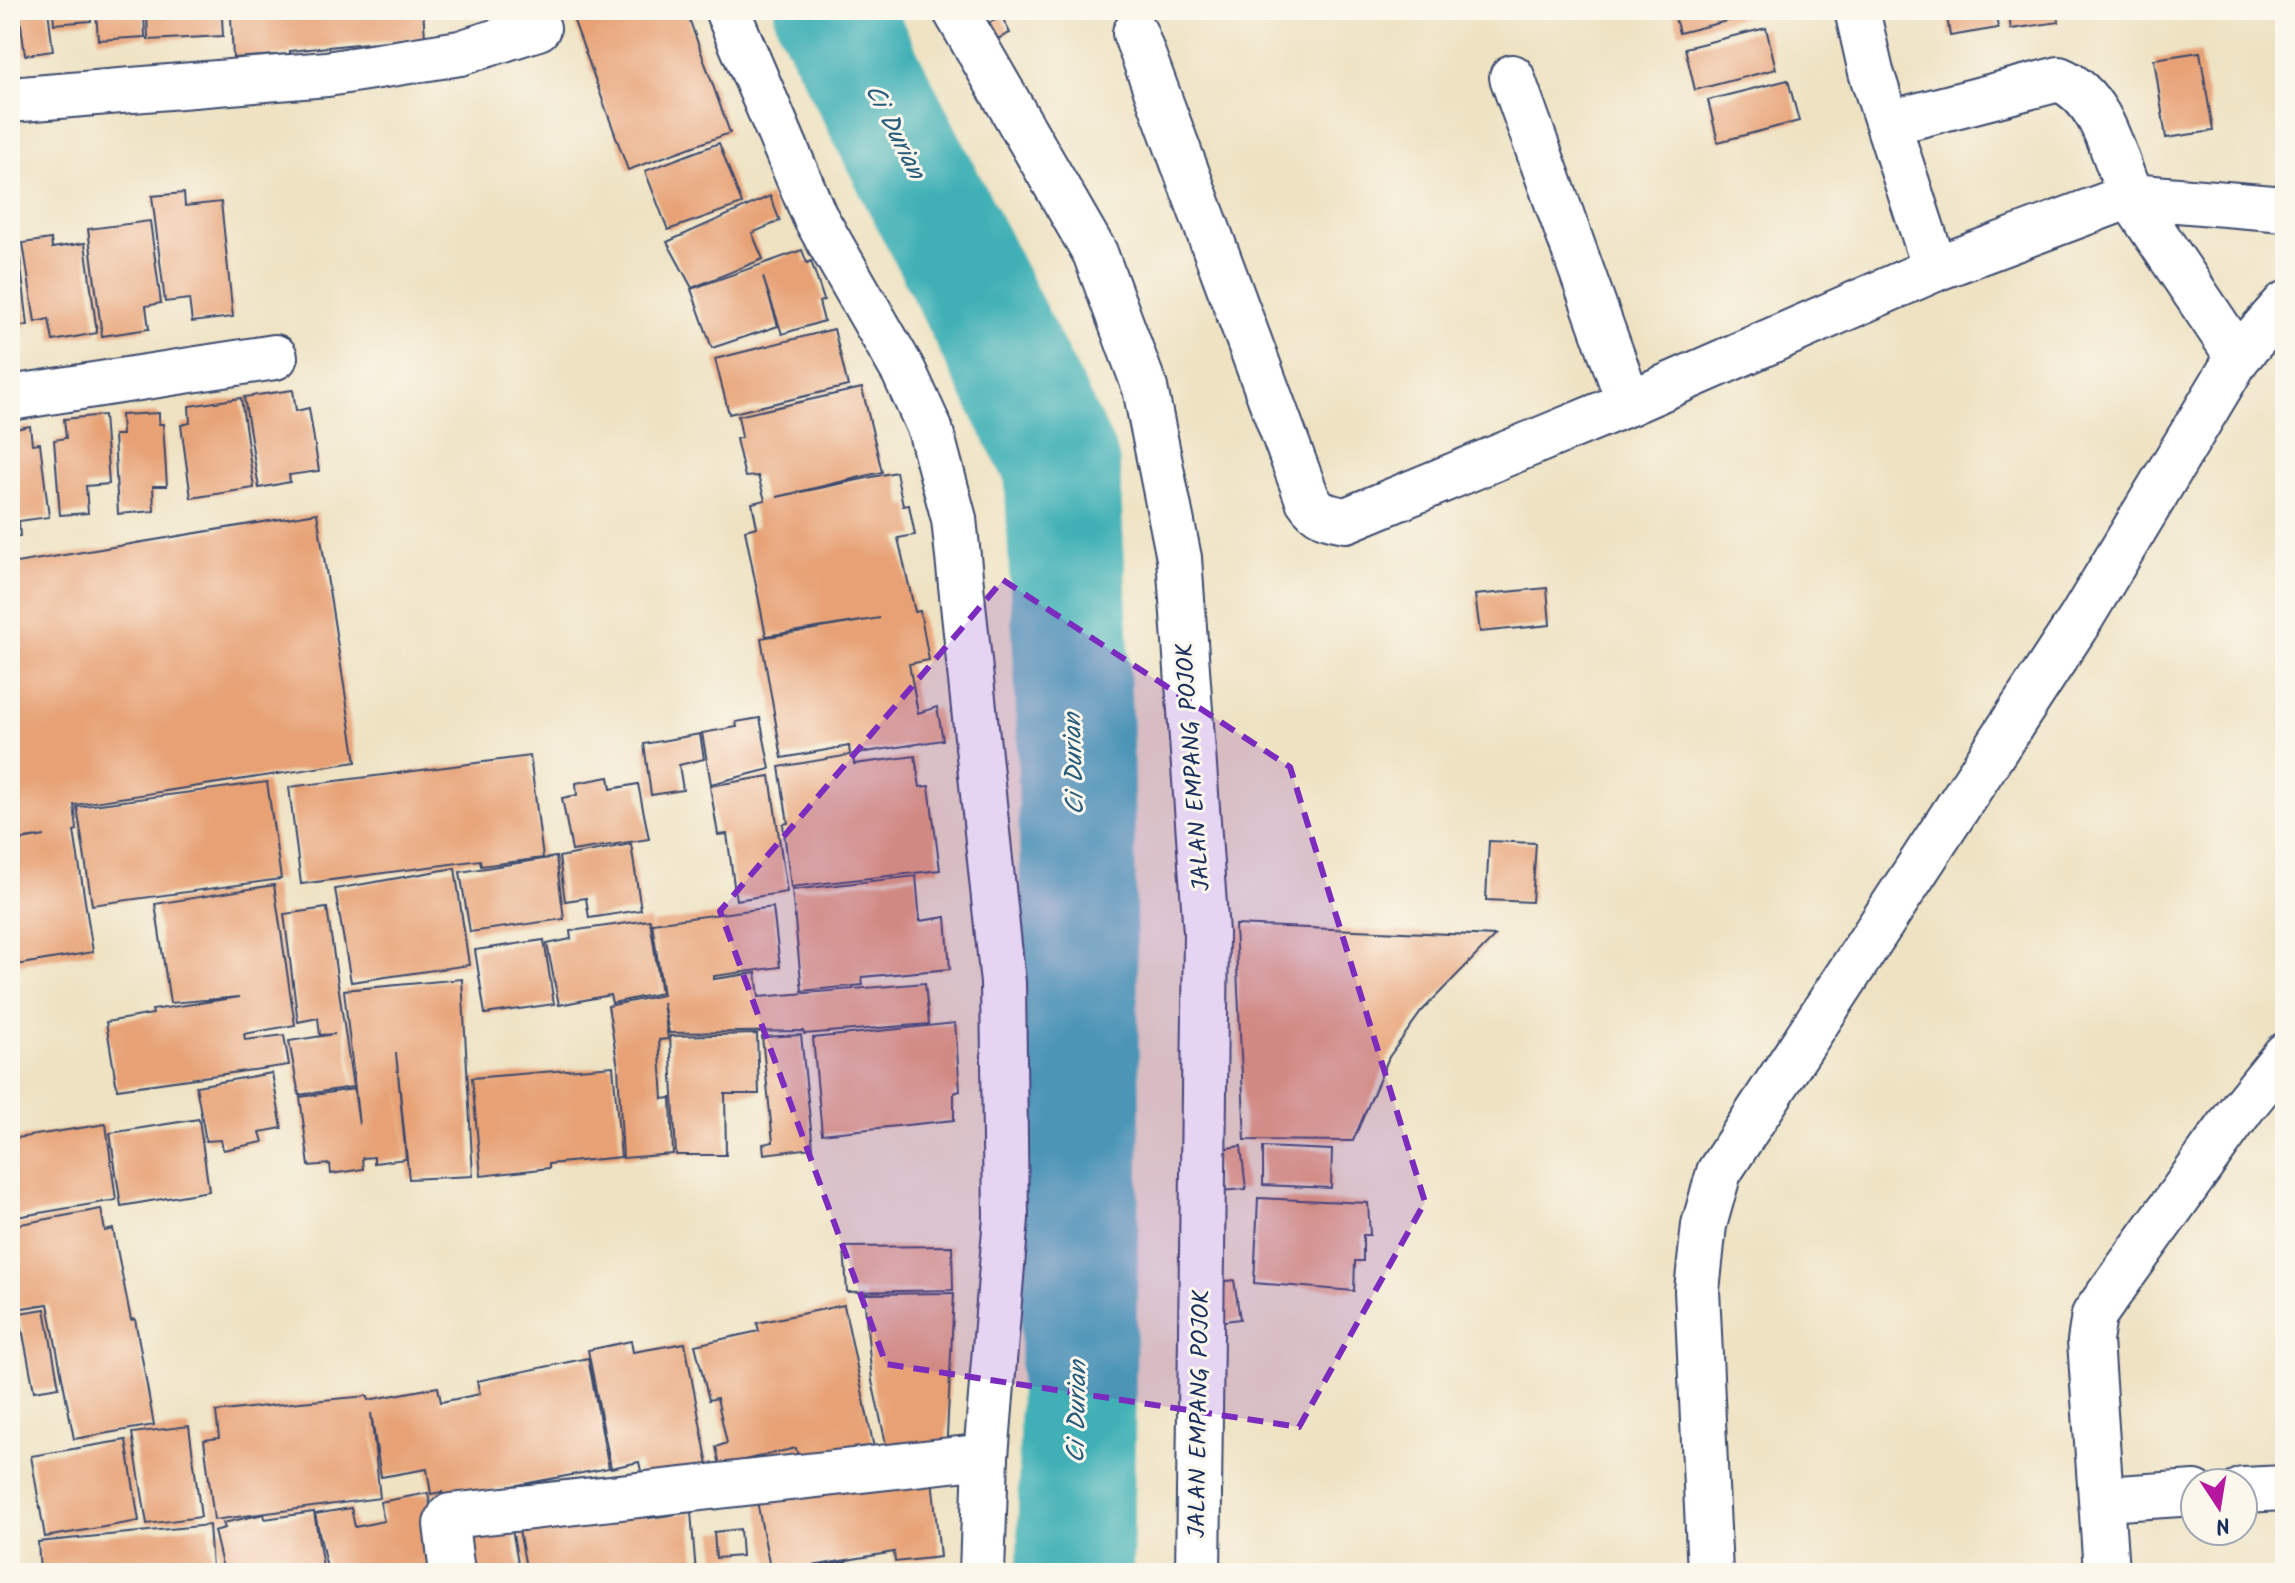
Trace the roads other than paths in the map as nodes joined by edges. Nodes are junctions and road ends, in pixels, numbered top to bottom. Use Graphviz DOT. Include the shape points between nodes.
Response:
graph roads {
  1 [pos="727,10"];
  2 [pos="955,10"];
  3 [pos="1857,10"];
  4 [pos="538,28"];
  5 [pos="1135,33"];
  6 [pos="1512,77"];
  7 [pos="10,100"];
  8 [pos="1889,123"];
  9 [pos="2130,196"];
  10 [pos="2285,209"];
  11 [pos="1935,269"];
  12 [pos="2285,304"];
  13 [pos="275,357"];
  14 [pos="2238,357"];
  15 [pos="10,398"];
  16 [pos="1629,403"];
  17 [pos="2285,1055"];
  18 [pos="2264,1105"];
  19 [pos="986,1456"];
  20 [pos="2285,1488"];
  21 [pos="2259,1489"];
  22 [pos="2179,1494"];
  23 [pos="2103,1499"];
  24 [pos="2106,1571"];
  25 [pos="452,1573"];
  26 [pos="982,1573"];
  27 [pos="1198,1573"];
  28 [pos="1710,1573"];
  1 -- 19 [label="street" via="815,217 904,372 930,429 954,519 1003,983 1006,1218"];
  2 -- 27 [label="street, JALAN EMPANG POJOK" via="1095,253 1145,388 1179,558 1206,933"];
  3 -- 8 [label="street"];
  4 -- 7 [label="street" via="460,53 327,74"];
  5 -- 16 [label="street" via="1316,512 1346,520"];
  6 -- 16 [label="street"];
  8 -- 9 [label="street" via="2059,79 2077,86 2090,100"];
  8 -- 11 [label="street"];
  9 -- 10 [label="street"];
  9 -- 11 [label="street"];
  9 -- 14 [label="street"];
  11 -- 16 [label="street"];
  12 -- 14 [label="street"];
  13 -- 15 [label="street"];
  14 -- 28 [label="street" via="2080,620 1719,1172 1704,1225 1697,1290"];
  17 -- 18 [label="street"];
  18 -- 23 [label="street" via="2094,1315 2090,1341"];
  19 -- 25 [label="street" via="450,1516 446,1524"];
  19 -- 26 [label="street"];
  20 -- 21 [label="street"];
  22 -- 23 [label="street"];
  23 -- 24 [label="street"];
}
